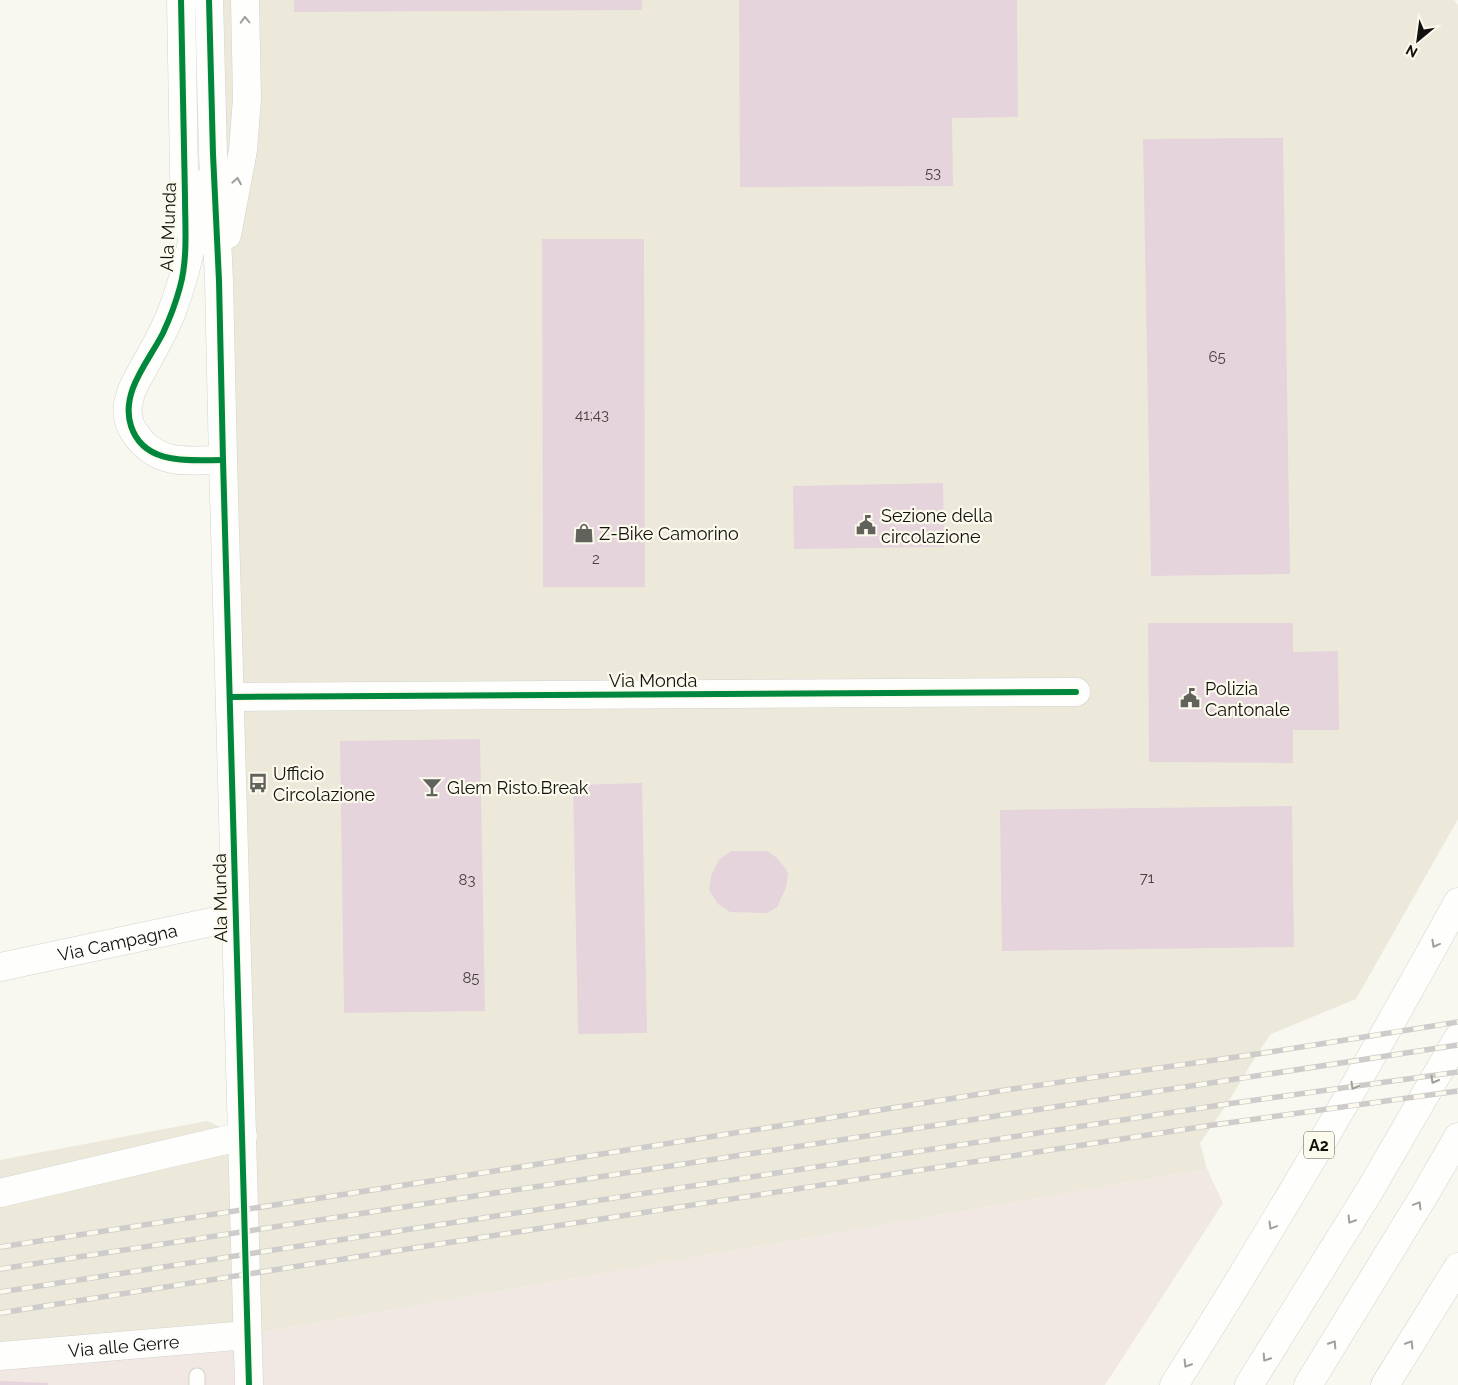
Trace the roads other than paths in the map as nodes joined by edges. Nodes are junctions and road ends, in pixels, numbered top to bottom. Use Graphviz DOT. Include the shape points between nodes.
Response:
graph roads {
  1 [pos="180,0"];
  2 [pos="209,0"];
  3 [pos="245,0"];
  4 [pos="213,154"];
  5 [pos="185,268"];
  6 [pos="219,281"];
  7 [pos="222,460"];
  8 [pos="1076,692"];
  9 [pos="231,697"];
  10 [pos="1458,902"];
  11 [pos="236,917"];
  12 [pos="0,967"];
  13 [pos="1458,1038"];
  14 [pos="242,1136"];
  15 [pos="1458,1136"];
  16 [pos="0,1193"];
  17 [pos="1458,1267"];
  18 [pos="248,1335"];
  19 [pos="0,1356"];
  20 [pos="250,1385"];
  21 [pos="1174,1385"];
  22 [pos="1249,1385"];
  23 [pos="1308,1385"];
  24 [pos="1385,1385"];
  1 -- 5 [label="main road, Ala Munda"];
  2 -- 4 [label="main road, Ala Munda"];
  6 -- 3 [label="main road, Ala Munda, one-way" via="243,150 248,99"];
  4 -- 5 [label="main road, Ala Munda"];
  4 -- 6 [label="main road, Ala Munda"];
  5 -- 7 [label="main road, Ala Munda" via="164,332 130,394 128,417 139,439 155,453 183,460"];
  6 -- 7 [label="main road, Ala Munda"];
  7 -- 9 [label="main road, Ala Munda"];
  8 -- 9 [label="main road, Via Monda"];
  9 -- 11 [label="main road, Ala Munda"];
  10 -- 21 [label="main road, A2, one-way" via="1389,1026"];
  11 -- 12 [label="main road, Via Campagna"];
  11 -- 14 [label="main road, Ala Munda"];
  13 -- 22 [label="main road, one-way" via="1370,1190"];
  14 -- 16 [label="main road"];
  14 -- 18 [label="main road, Ala Munda"];
  23 -- 15 [label="main road, one-way"];
  24 -- 17 [label="main road, one-way"];
  18 -- 19 [label="main road, Via alle Gerre"];
  18 -- 20 [label="main road, Ala Munda"];
}
